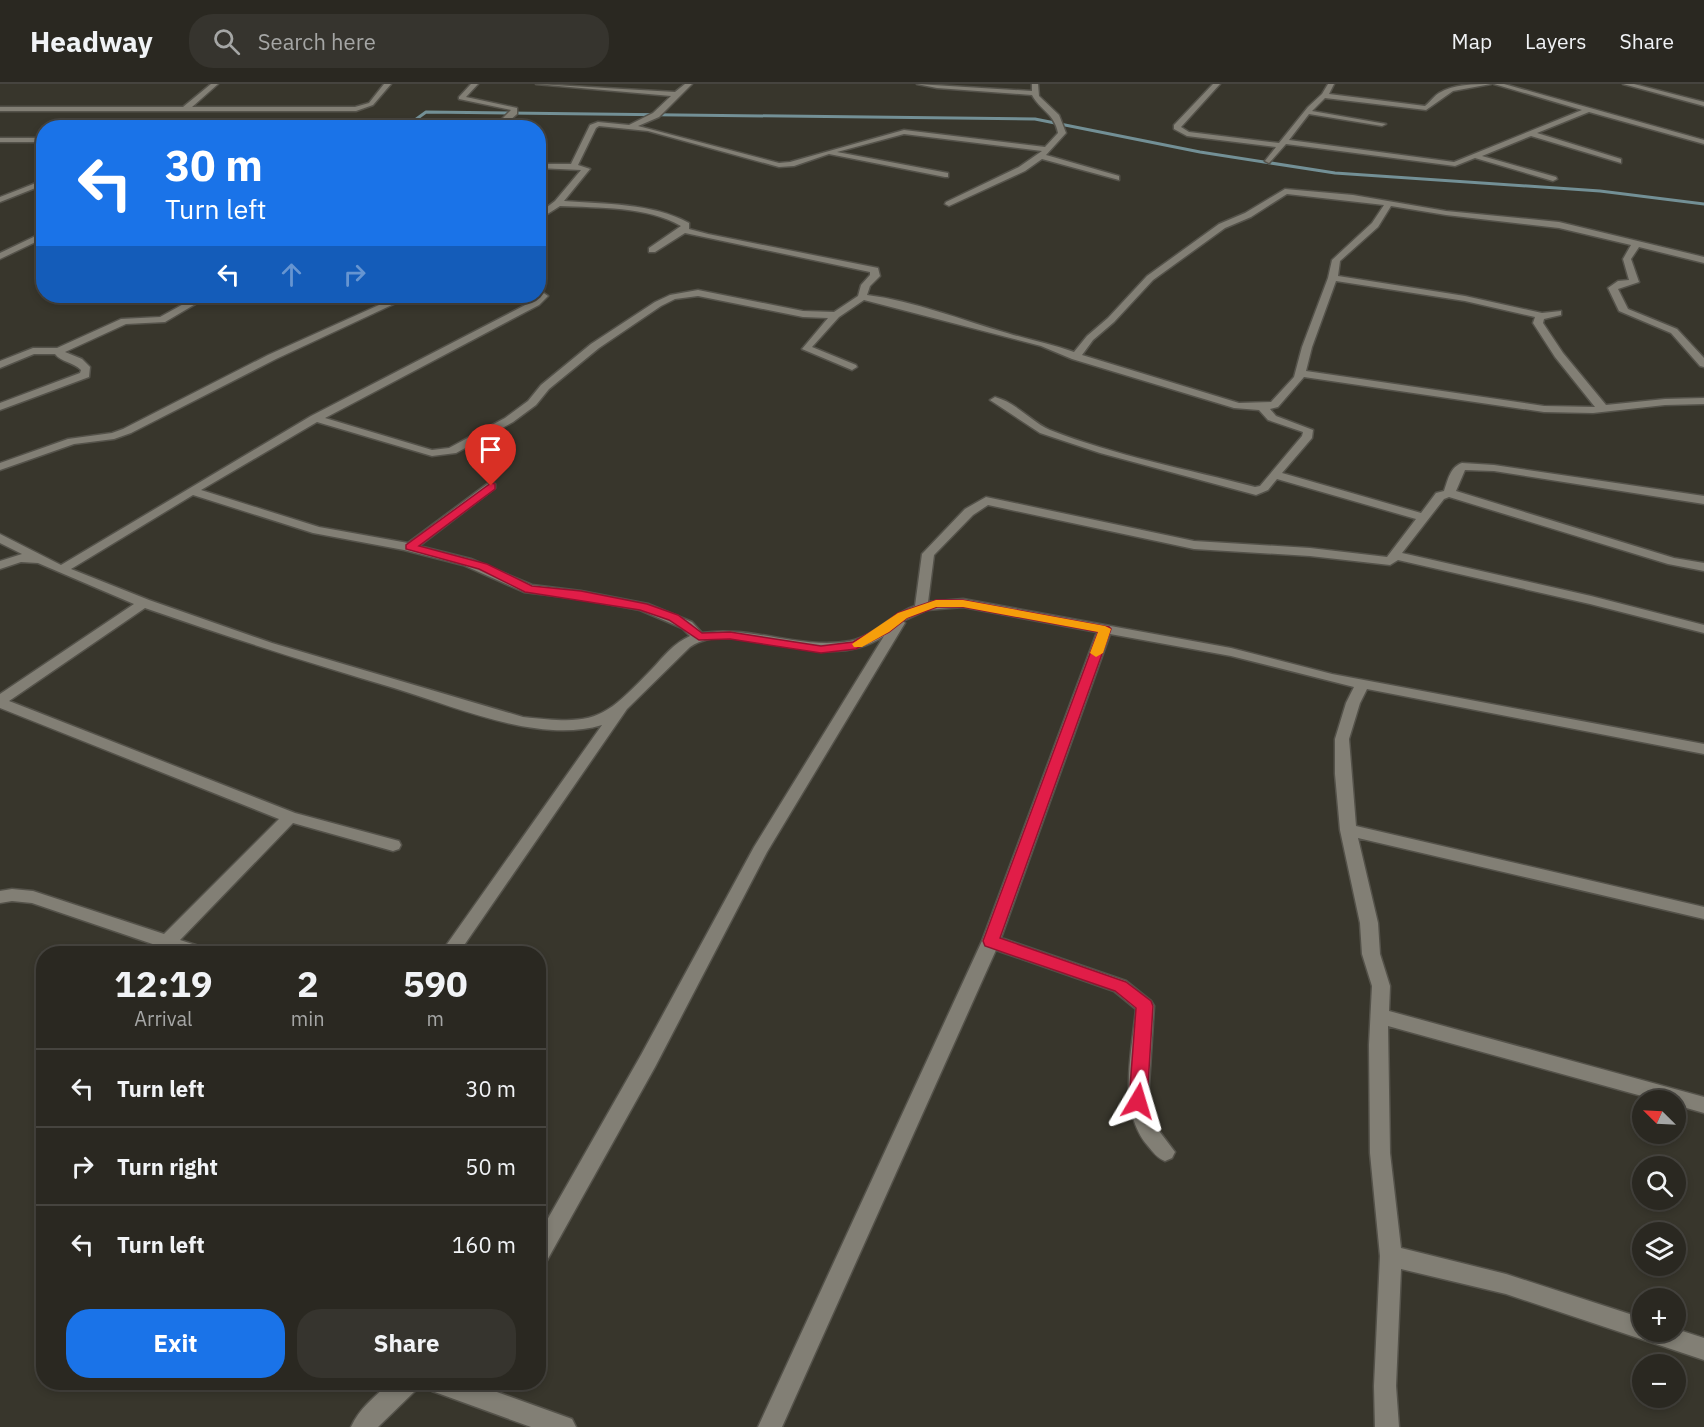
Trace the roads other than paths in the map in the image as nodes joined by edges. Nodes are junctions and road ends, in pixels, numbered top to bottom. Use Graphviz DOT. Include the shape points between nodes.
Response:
graph roads {
  1 [pos="215,84"];
  2 [pos="388,84"];
  3 [pos="475,84"];
  4 [pos="539,84"];
  5 [pos="689,84"];
  6 [pos="920,84"];
  7 [pos="1035,84"];
  8 [pos="1217,84"];
  9 [pos="1331,84"];
  10 [pos="1488,84"];
  11 [pos="1497,84"];
  12 [pos="1626,84"];
  13 [pos="938,85"];
  14 [pos="1035,93"];
  15 [pos="676,94"];
  16 [pos="1324,96"];
  17 [pos="1704,104"];
  18 [pos="0,109"];
  19 [pos="185,109"];
  20 [pos="1588,110"];
  21 [pos="1307,112"];
  22 [pos="506,120"];
  23 [pos="1382,124"];
  24 [pos="632,127"];
  25 [pos="1529,133"];
  26 [pos="0,140"];
  27 [pos="36,140"];
  28 [pos="1704,142"];
  29 [pos="1282,143"];
  30 [pos="829,152"];
  31 [pos="1043,152"];
  32 [pos="1476,156"];
  33 [pos="1269,161"];
  34 [pos="1618,161"];
  35 [pos="546,166"];
  36 [pos="574,166"];
  37 [pos="945,175"];
  38 [pos="1116,178"];
  39 [pos="1552,179"];
  40 [pos="36,186"];
  41 [pos="0,200"];
  42 [pos="558,203"];
  43 [pos="1389,203"];
  44 [pos="949,204"];
  45 [pos="546,212"];
  46 [pos="684,230"];
  47 [pos="36,238"];
  48 [pos="1637,243"];
  49 [pos="652,250"];
  50 [pos="0,256"];
  51 [pos="1704,260"];
  52 [pos="1334,278"];
  53 [pos="862,297"];
  54 [pos="192,303"];
  55 [pos="391,303"];
  56 [pos="536,303"];
  57 [pos="1558,313"];
  58 [pos="836,315"];
  59 [pos="1543,316"];
  60 [pos="59,351"];
  61 [pos="1076,357"];
  62 [pos="1704,364"];
  63 [pos="0,365"];
  64 [pos="852,367"];
  65 [pos="1300,373"];
  66 [pos="995,400"];
  67 [pos="1704,401"];
  68 [pos="0,407"];
  69 [pos="1262,407"];
  70 [pos="1603,409"];
  71 [pos="315,418"];
  72 [pos="0,467"];
  73 [pos="1275,475"];
  74 [pos="491,486"];
  75 [pos="194,492"];
  76 [pos="1449,493"];
  77 [pos="1704,500"];
  78 [pos="1422,517"];
  79 [pos="0,538"];
  80 [pos="410,547"];
  81 [pos="1394,555"];
  82 [pos="43,559"];
  83 [pos="0,565"];
  84 [pos="1704,567"];
  85 [pos="61,570"];
  86 [pos="144,603"];
  87 [pos="921,608"];
  88 [pos="902,616"];
  89 [pos="1105,629"];
  90 [pos="1704,630"];
  91 [pos="699,637"];
  92 [pos="856,645"];
  93 [pos="876,658"];
  94 [pos="1363,683"];
  95 [pos="0,702"];
  96 [pos="624,706"];
  97 [pos="1704,749"];
  98 [pos="290,817"];
  99 [pos="1348,830"];
  100 [pos="393,845"];
  101 [pos="0,897"];
  102 [pos="1704,913"];
  103 [pos="991,941"];
  104 [pos="166,942"];
  105 [pos="178,946"];
  106 [pos="455,946"];
  107 [pos="1380,1016"];
  108 [pos="1704,1105"];
  109 [pos="1165,1152"];
  110 [pos="546,1243"];
  111 [pos="1391,1257"];
  112 [pos="1632,1326"];
  113 [pos="1682,1342"];
  114 [pos="1704,1349"];
  115 [pos="399,1390"];
  116 [pos="460,1390"];
  117 [pos="363,1427"];
  118 [pos="564,1427"];
  119 [pos="770,1427"];
  120 [pos="1387,1427"];
  1 -- 19 [label="street"];
  2 -- 19 [label="street" via="370,104 356,109"];
  3 -- 22 [label="street" via="461,98 515,109"];
  4 -- 15 [label="street"];
  5 -- 15 [label="street"];
  6 -- 13 [label="street"];
  7 -- 14 [label="street"];
  8 -- 29 [label="street" via="1177,127 1187,134"];
  9 -- 16 [label="street"];
  10 -- 16 [label="street" via="1454,89 1426,108"];
  11 -- 20 [label="street"];
  12 -- 17 [label="street"];
  13 -- 14 [label="street"];
  14 -- 31 [label="street" via="1061,122 1062,133"];
  15 -- 24 [label="street" via="656,115"];
  16 -- 21 [label="street"];
  18 -- 19 [label="street"];
  20 -- 25 [label="street"];
  20 -- 28 [label="street"];
  21 -- 23 [label="street"];
  21 -- 29 [label="street"];
  24 -- 30 [label="street" via="779,165"];
  24 -- 36 [label="street" via="594,126"];
  25 -- 32 [label="street"];
  25 -- 34 [label="street"];
  26 -- 27 [label="street"];
  29 -- 32 [label="street" via="1452,164"];
  29 -- 33 [label="street"];
  30 -- 31 [label="street" via="914,131"];
  30 -- 37 [label="street"];
  31 -- 38 [label="street"];
  31 -- 44 [label="street" via="1006,177"];
  32 -- 39 [label="street"];
  35 -- 36 [label="street"];
  36 -- 42 [label="street" via="586,169 585,172"];
  40 -- 41 [label="street"];
  42 -- 45 [label="street"];
  42 -- 46 [label="street" via="666,216 683,222"];
  43 -- 48 [label="street" via="1479,218 1559,225"];
  43 -- 52 [label="street" via="1375,225 1339,255"];
  43 -- 61 [label="street" via="1280,192 1248,215 1222,226 1150,278"];
  46 -- 49 [label="street"];
  46 -- 53 [label="street" via="871,268 875,276"];
  47 -- 50 [label="street"];
  48 -- 51 [label="street"];
  48 -- 62 [label="street" via="1627,259 1634,282 1613,288 1624,311 1674,331"];
  52 -- 59 [label="street"];
  52 -- 65 [label="street" via="1306,347"];
  53 -- 58 [label="street"];
  53 -- 61 [label="street" via="962,321"];
  54 -- 60 [label="street" via="162,320 124,321"];
  55 -- 72 [label="street" via="127,431 64,444"];
  56 -- 71 [label="street"];
  57 -- 59 [label="street"];
  58 -- 64 [label="street" via="807,349"];
  58 -- 71 [label="street" via="803,314 698,293 673,297 595,345 508,420 452,451 432,453"];
  59 -- 70 [label="street" via="1538,323"];
  60 -- 63 [label="street" via="33,351"];
  60 -- 68 [label="street" via="78,361 86,375"];
  61 -- 69 [label="street" via="1238,406"];
  65 -- 69 [label="street" via="1282,398 1274,405"];
  65 -- 70 [label="street" via="1544,409"];
  66 -- 73 [label="street" via="1044,431 1248,490 1261,490"];
  67 -- 70 [label="street"];
  69 -- 73 [label="street" via="1272,418 1308,430 1308,436"];
  71 -- 75 [label="street"];
  73 -- 78 [label="street"];
  74 -- 80 [label="street"];
  75 -- 80 [label="street" via="317,530"];
  75 -- 85 [label="street"];
  76 -- 77 [label="street" via="1462,466"];
  76 -- 78 [label="street" via="1440,496"];
  76 -- 84 [label="street" via="1672,561"];
  78 -- 81 [label="street"];
  79 -- 82 [label="street"];
  80 -- 91 [label="street" via="483,567 529,589 643,607 687,625"];
  81 -- 87 [label="street" via="1390,561 1194,545 986,501 969,512 928,554"];
  81 -- 90 [label="street"];
  82 -- 83 [label="street" via="20,558"];
  82 -- 85 [label="street"];
  85 -- 86 [label="street"];
  86 -- 95 [label="street"];
  86 -- 96 [label="street" via="267,646 522,722 586,725"];
  87 -- 88 [label="street"];
  87 -- 89 [label="street" via="936,603 963,603"];
  88 -- 92 [label="street"];
  88 -- 93 [label="street"];
  89 -- 94 [label="street" via="1231,652"];
  89 -- 103 [label="street"];
  91 -- 92 [label="street" via="730,635 821,650"];
  91 -- 96 [label="street" via="671,656"];
  92 -- 93 [label="street"];
  93 -- 110 [label="street" via="760,851"];
  94 -- 97 [label="street"];
  94 -- 99 [label="street" via="1342,739"];
  95 -- 98 [label="street"];
  96 -- 106 [label="street"];
  98 -- 100 [label="street"];
  98 -- 104 [label="street"];
  99 -- 102 [label="street"];
  99 -- 107 [label="street" via="1369,923 1371,954 1381,986"];
  101 -- 104 [label="street" via="33,897"];
  103 -- 109 [label="street" via="1120,986 1145,1006 1138,1101 1147,1131"];
  103 -- 119 [label="street"];
  104 -- 105 [label="street"];
  107 -- 108 [label="street"];
  107 -- 111 [label="street" via="1380,1153"];
  111 -- 112 [label="street" via="1506,1284"];
  111 -- 120 [label="street"];
  113 -- 114 [label="street"];
  115 -- 117 [label="street"];
  116 -- 118 [label="street"];
}
